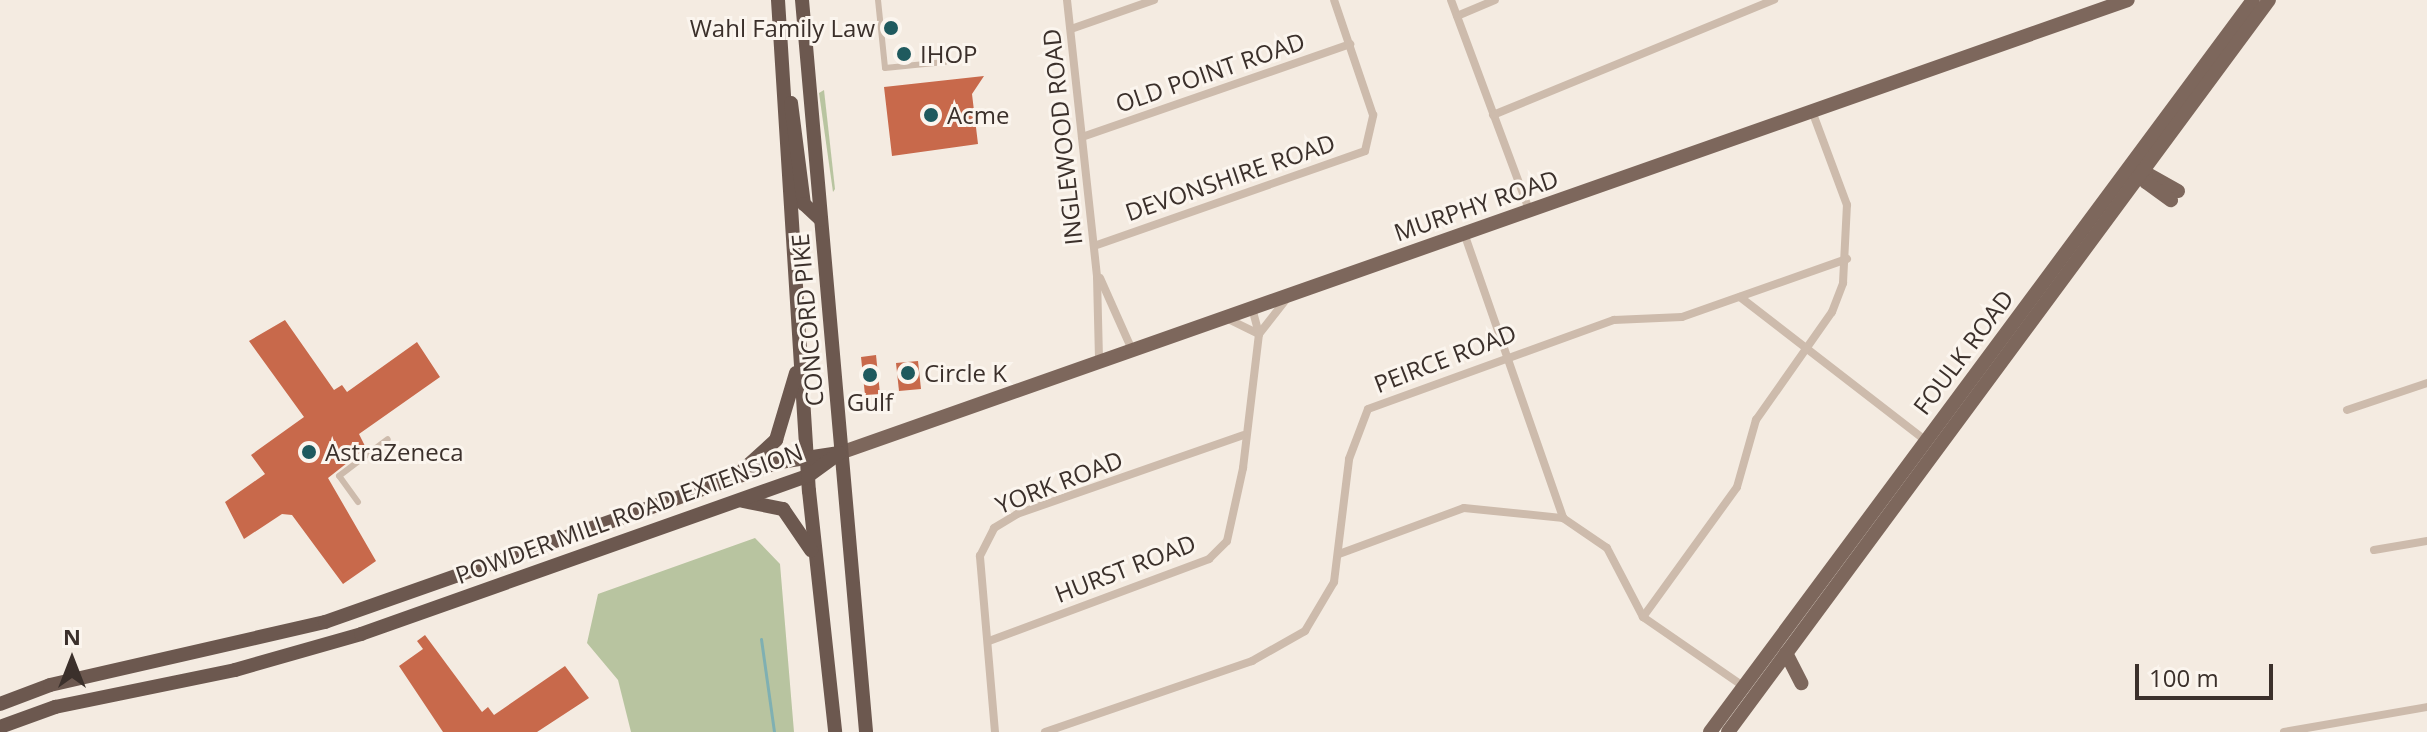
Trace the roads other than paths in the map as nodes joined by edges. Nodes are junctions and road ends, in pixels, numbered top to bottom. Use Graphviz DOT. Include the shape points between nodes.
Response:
graph roads {
  1 [pos="778,0"];
  2 [pos="802,0"];
  3 [pos="878,0"];
  4 [pos="1067,0"];
  5 [pos="1154,0"];
  6 [pos="1334,0"];
  7 [pos="1451,0"];
  8 [pos="1495,0"];
  9 [pos="1774,0"];
  10 [pos="2125,0"];
  11 [pos="2253,0"];
  12 [pos="2269,0"];
  13 [pos="1457,16"];
  14 [pos="1071,29"];
  15 [pos="1350,44"];
  16 [pos="781,48"];
  17 [pos="945,62"];
  18 [pos="1812,111"];
  19 [pos="1493,115"];
  20 [pos="1082,137"];
  21 [pos="2140,170"];
  22 [pos="2174,195"];
  23 [pos="1529,210"];
  24 [pos="821,220"];
  25 [pos="1464,233"];
  26 [pos="1094,246"];
  27 [pos="1847,259"];
  28 [pos="1097,270"];
  29 [pos="1291,293"];
  30 [pos="1740,297"];
  31 [pos="1252,307"];
  32 [pos="1223,317"];
  33 [pos="1259,334"];
  34 [pos="1132,350"];
  35 [pos="1805,352"];
  36 [pos="1508,354"];
  37 [pos="800,357"];
  38 [pos="1099,361"];
  39 [pos="2427,383"];
  40 [pos="2347,410"];
  41 [pos="1244,435"];
  42 [pos="388,439"];
  43 [pos="1925,440"];
  44 [pos="840,453"];
  45 [pos="807,456"];
  46 [pos="808,476"];
  47 [pos="733,479"];
  48 [pos="739,500"];
  49 [pos="358,502"];
  50 [pos="1563,518"];
  51 [pos="2427,541"];
  52 [pos="2374,550"];
  53 [pos="1339,554"];
  54 [pos="814,555"];
  55 [pos="1643,617"];
  56 [pos="989,641"];
  57 [pos="1786,653"];
  58 [pos="1801,683"];
  59 [pos="50,685"];
  60 [pos="1751,689"];
  61 [pos="0,696"];
  62 [pos="0,704"];
  63 [pos="2427,707"];
  64 [pos="0,727"];
  65 [pos="835,732"];
  66 [pos="866,732"];
  67 [pos="995,732"];
  68 [pos="1045,732"];
  69 [pos="1710,732"];
  70 [pos="1728,732"];
  71 [pos="2284,732"];
  1 -- 16 [label="highway, CONCORD PIKE"];
  2 -- 24 [label="highway, CONCORD PIKE"];
  3 -- 17 [label="street" via="885,68"];
  4 -- 14 [label="street, INGLEWOOD ROAD"];
  5 -- 14 [label="street"];
  6 -- 15 [label="street, DEVONSHIRE ROAD"];
  7 -- 13 [label="street"];
  8 -- 13 [label="street"];
  9 -- 19 [label="street"];
  10 -- 18 [label="main road, MURPHY ROAD"];
  11 -- 21 [label="main road, FOULK ROAD"];
  12 -- 21 [label="main road, FOULK ROAD" via="2227,62"];
  13 -- 19 [label="street"];
  14 -- 20 [label="street, INGLEWOOD ROAD"];
  15 -- 20 [label="street, OLD POINT ROAD"];
  15 -- 26 [label="street, DEVONSHIRE ROAD" via="1373,115 1365,151"];
  16 -- 24 [label="highway" via="804,204"];
  16 -- 37 [label="highway, CONCORD PIKE"];
  18 -- 23 [label="main road, MURPHY ROAD"];
  18 -- 27 [label="street" via="1847,205"];
  19 -- 23 [label="street"];
  20 -- 26 [label="street, INGLEWOOD ROAD"];
  21 -- 22 [label="main road"];
  21 -- 43 [label="main road, FOULK ROAD"];
  21 -- 57 [label="main road, FOULK ROAD"];
  23 -- 25 [label="main road, MURPHY ROAD"];
  24 -- 44 [label="highway, CONCORD PIKE"];
  25 -- 29 [label="main road, MURPHY ROAD"];
  25 -- 36 [label="street"];
  26 -- 28 [label="street, INGLEWOOD ROAD"];
  27 -- 30 [label="street, PEIRCE ROAD"];
  27 -- 35 [label="street" via="1832,312"];
  28 -- 34 [label="street, INGLEWOOD ROAD"];
  28 -- 38 [label="street, INGLEWOOD ROAD"];
  29 -- 31 [label="main road, MURPHY ROAD"];
  29 -- 33 [label="street"];
  30 -- 35 [label="street"];
  30 -- 36 [label="street, PEIRCE ROAD" via="1682,317 1614,320"];
  31 -- 32 [label="main road, MURPHY ROAD"];
  31 -- 33 [label="street, HURST ROAD"];
  32 -- 33 [label="street"];
  32 -- 34 [label="main road, MURPHY ROAD"];
  33 -- 41 [label="street, HURST ROAD"];
  34 -- 38 [label="main road, MURPHY ROAD"];
  35 -- 43 [label="street"];
  35 -- 55 [label="street" via="1756,420 1737,487"];
  36 -- 50 [label="street"];
  36 -- 53 [label="street, PEIRCE ROAD" via="1368,409 1349,459"];
  37 -- 45 [label="highway, CONCORD PIKE"];
  37 -- 47 [label="highway" via="776,440"];
  38 -- 44 [label="main road, MURPHY ROAD"];
  39 -- 40 [label="street"];
  41 -- 56 [label="street, HURST ROAD" via="1234,523 1209,559"];
  41 -- 56 [label="street, YORK ROAD" via="1003,520 980,556"];
  42 -- 49 [label="street" via="339,476"];
  43 -- 60 [label="main road, FOULK ROAD"];
  44 -- 45 [label="highway, POWDER MILL ROAD EXTENSION"];
  44 -- 46 [label="highway, POWDER MILL ROAD EXTENSION"];
  44 -- 66 [label="highway, CONCORD PIKE"];
  45 -- 46 [label="highway, CONCORD PIKE"];
  45 -- 47 [label="highway, POWDER MILL ROAD EXTENSION"];
  46 -- 48 [label="highway, POWDER MILL ROAD EXTENSION"];
  46 -- 54 [label="highway, CONCORD PIKE"];
  47 -- 59 [label="highway, POWDER MILL ROAD EXTENSION" via="325,622"];
  48 -- 54 [label="highway" via="783,509"];
  48 -- 64 [label="highway, POWDER MILL ROAD EXTENSION" via="361,634 235,670 55,707"];
  50 -- 53 [label="street" via="1464,508"];
  50 -- 55 [label="street" via="1607,548"];
  51 -- 52 [label="street"];
  53 -- 68 [label="street, PEIRCE ROAD" via="1322,610 1281,648"];
  54 -- 65 [label="highway, CONCORD PIKE"];
  55 -- 60 [label="street"];
  56 -- 67 [label="street, YORK ROAD"];
  57 -- 58 [label="main road"];
  57 -- 60 [label="main road, FOULK ROAD"];
  59 -- 61 [label="highway"];
  59 -- 62 [label="highway, POWDER MILL ROAD EXTENSION"];
  60 -- 69 [label="main road, FOULK ROAD"];
  60 -- 70 [label="main road, FOULK ROAD"];
  63 -- 71 [label="street"];
}
